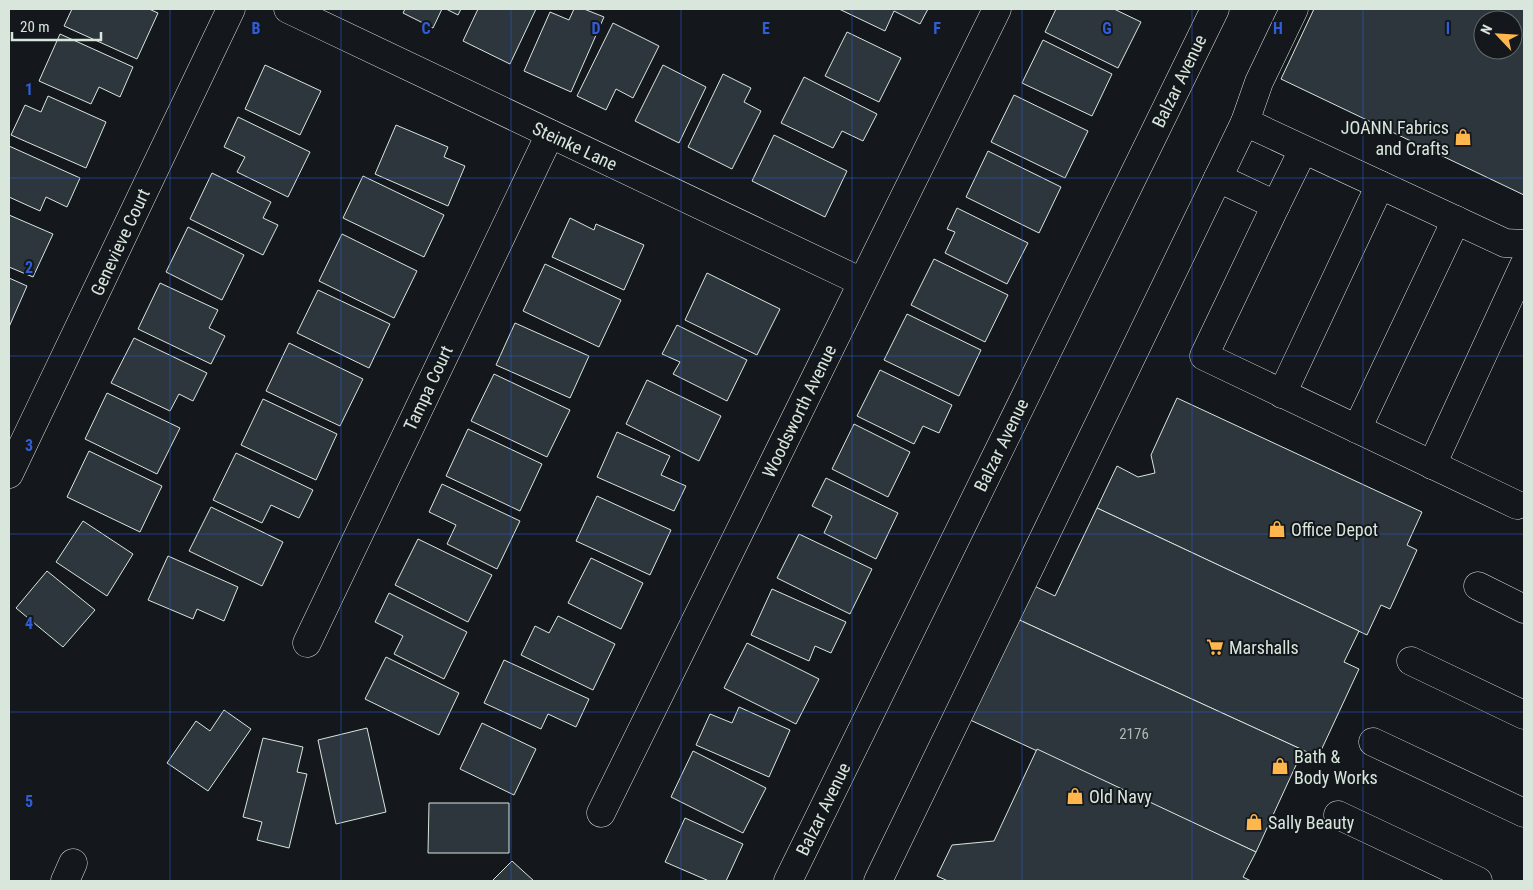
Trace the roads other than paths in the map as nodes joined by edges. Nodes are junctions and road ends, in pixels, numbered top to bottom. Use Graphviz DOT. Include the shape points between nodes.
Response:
graph roads {
  1 [pos="231,9"];
  2 [pos="288,9"];
  3 [pos="997,9"];
  4 [pos="1215,9"];
  5 [pos="1294,9"];
  6 [pos="1245,122"];
  7 [pos="550,134"];
  8 [pos="1303,150"];
  9 [pos="1218,178"];
  10 [pos="1380,185"];
  11 [pos="1276,204"];
  12 [pos="1456,220"];
  13 [pos="1524,244"];
  14 [pos="1524,265"];
  15 [pos="862,282"];
  16 [pos="1282,394"];
  17 [pos="1357,429"];
  18 [pos="1432,465"];
  19 [pos="9,474"];
  20 [pos="1516,505"];
  21 [pos="1478,586"];
  22 [pos="1524,609"];
  23 [pos="307,643"];
  24 [pos="1411,661"];
  25 [pos="1524,715"];
  26 [pos="1373,742"];
  27 [pos="601,813"];
  28 [pos="1524,813"];
  29 [pos="1338,815"];
  30 [pos="788,881"];
  31 [pos="878,881"];
  32 [pos="1478,881"];
  1 -- 19 [label="street, Genevieve Court"];
  2 -- 7 [label="street, Steinke Lane"];
  3 -- 15 [label="street, Woodsworth Avenue"];
  4 -- 30 [label="street, Balzar Avenue"];
  5 -- 6 [label="street" via="1259,82"];
  6 -- 8 [label="street"];
  6 -- 9 [label="street"];
  7 -- 15 [label="street, Steinke Lane"];
  7 -- 23 [label="street, Tampa Court"];
  8 -- 10 [label="street"];
  8 -- 11 [label="street"];
  9 -- 11 [label="street"];
  9 -- 31 [label="street"];
  10 -- 12 [label="street"];
  10 -- 16 [label="street"];
  11 -- 16 [label="street" via="1204,356"];
  12 -- 13 [label="street" via="1505,243"];
  12 -- 17 [label="street"];
  14 -- 18 [label="street"];
  15 -- 27 [label="street, Woodsworth Avenue"];
  16 -- 17 [label="street"];
  17 -- 18 [label="street"];
  18 -- 20 [label="street"];
  21 -- 22 [label="street"];
  24 -- 25 [label="street"];
  26 -- 28 [label="street"];
  29 -- 32 [label="street"];
}
